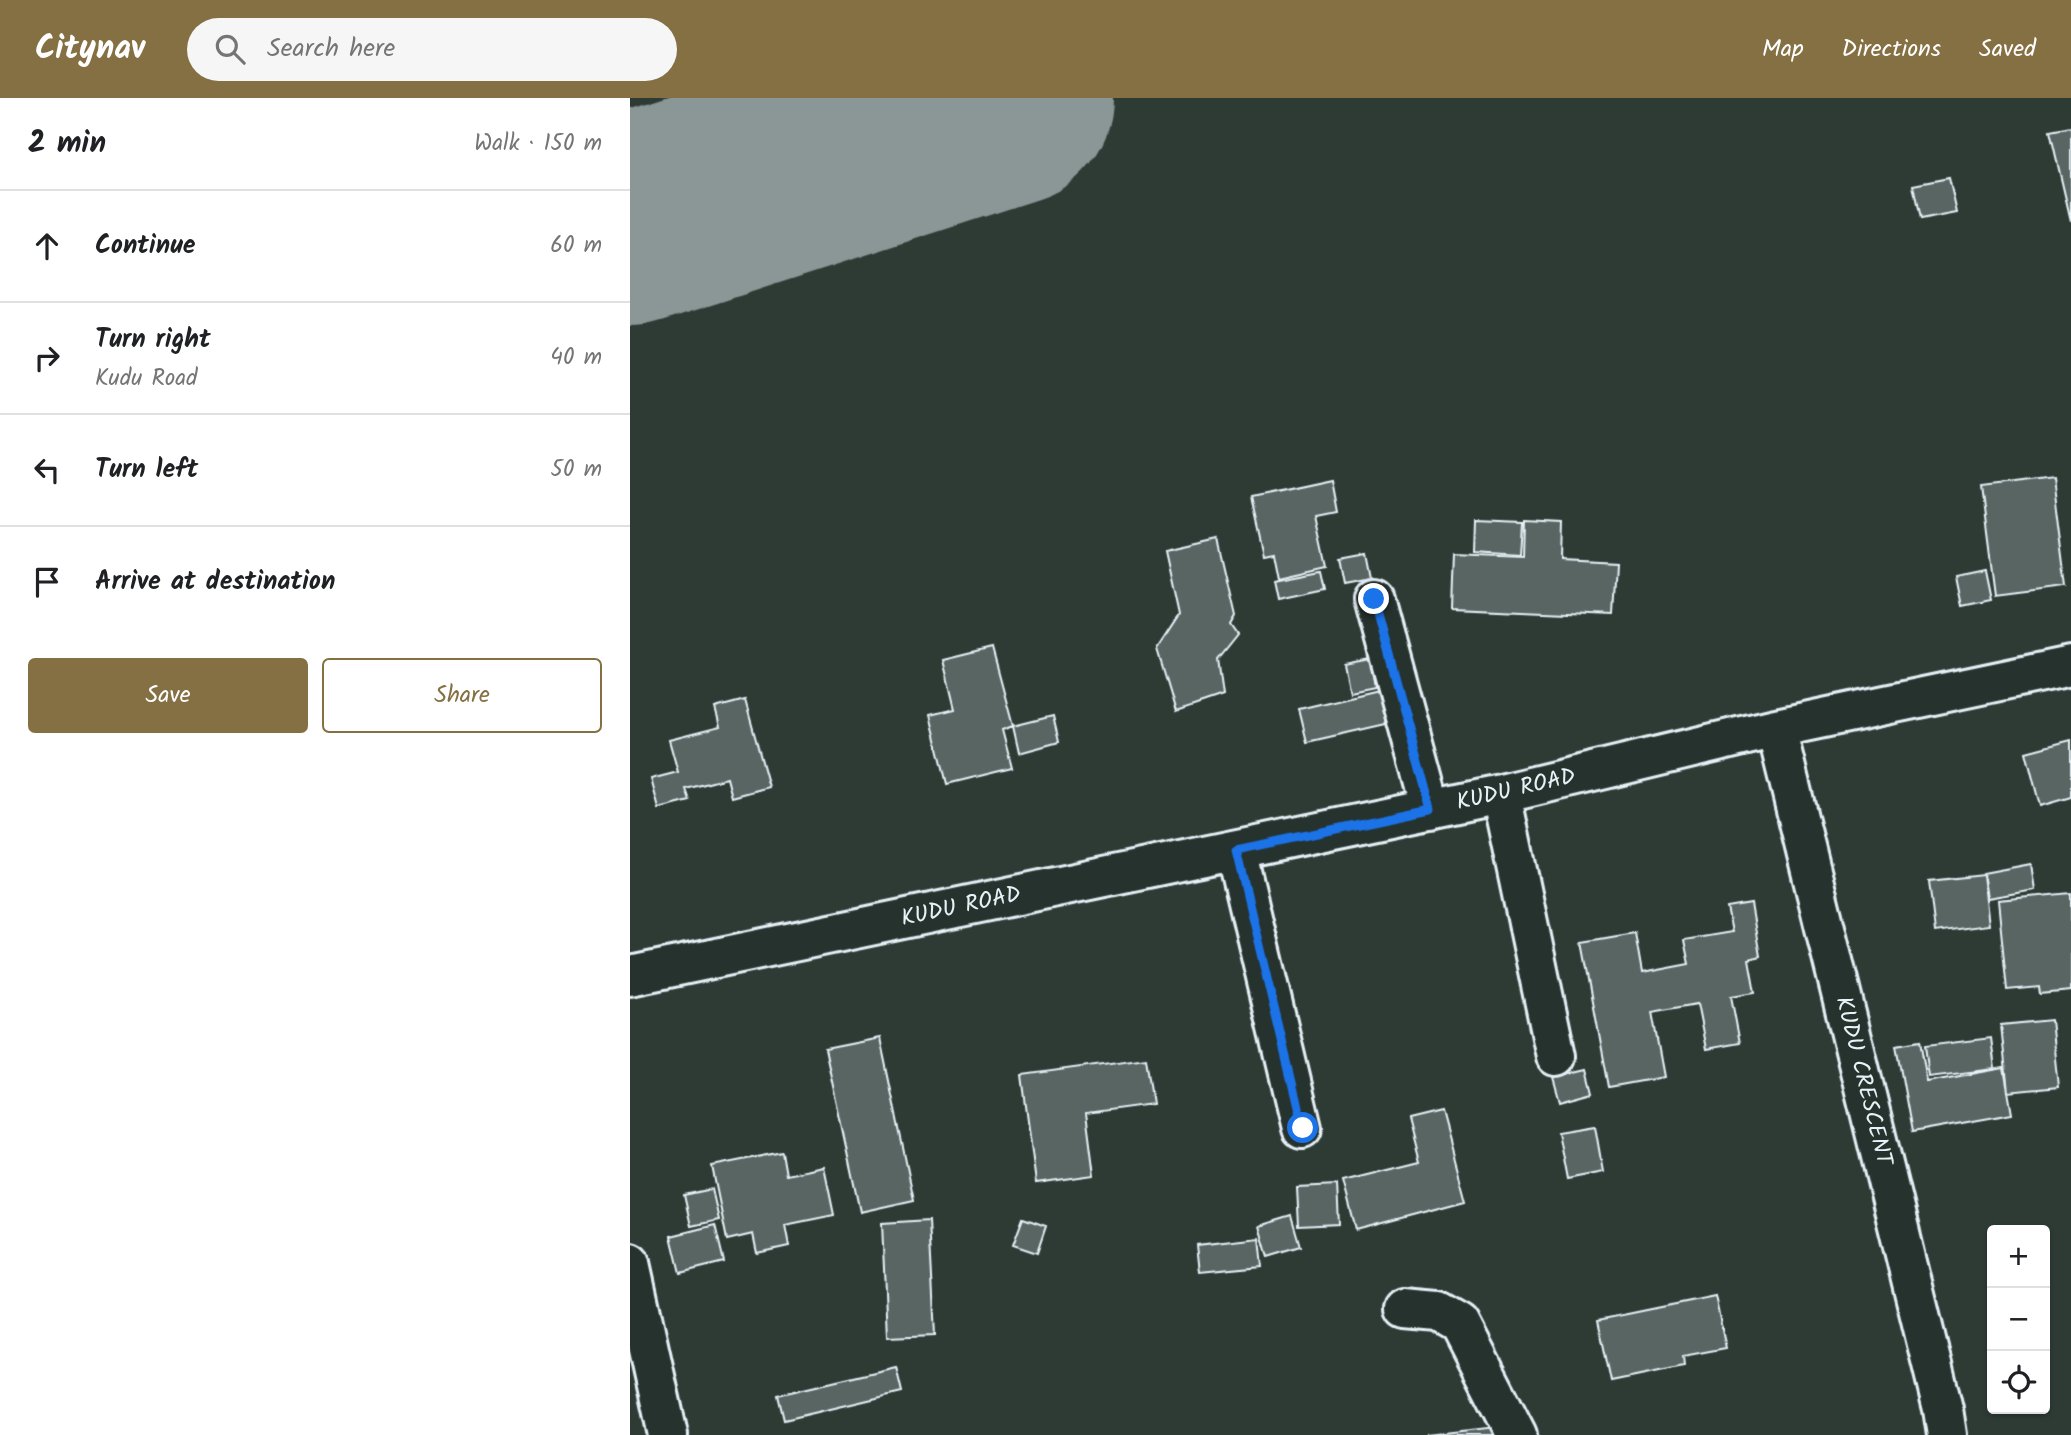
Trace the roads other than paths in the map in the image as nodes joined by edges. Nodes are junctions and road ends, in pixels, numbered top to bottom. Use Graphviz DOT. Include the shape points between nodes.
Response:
graph roads {
  1 [pos="1374,599"];
  2 [pos="2071,666"];
  3 [pos="1776,728"];
  4 [pos="1501,794"];
  5 [pos="1431,809"];
  6 [pos="1236,850"];
  7 [pos="630,976"];
  8 [pos="1556,1056"];
  9 [pos="1303,1128"];
  10 [pos="630,1263"];
  11 [pos="1405,1309"];
  12 [pos="668,1435"];
  13 [pos="1517,1435"];
  14 [pos="1947,1435"];
  1 -- 5 [label="street"];
  2 -- 3 [label="street, KUDU ROAD"];
  3 -- 4 [label="street, KUDU ROAD"];
  3 -- 14 [label="street, KUDU CRESCENT"];
  4 -- 5 [label="street, KUDU ROAD"];
  4 -- 8 [label="street"];
  5 -- 6 [label="street, KUDU ROAD"];
  6 -- 7 [label="street, KUDU ROAD"];
  6 -- 9 [label="street"];
  10 -- 12 [label="street"];
  11 -- 13 [label="street" via="1439,1312 1460,1324"];
}
